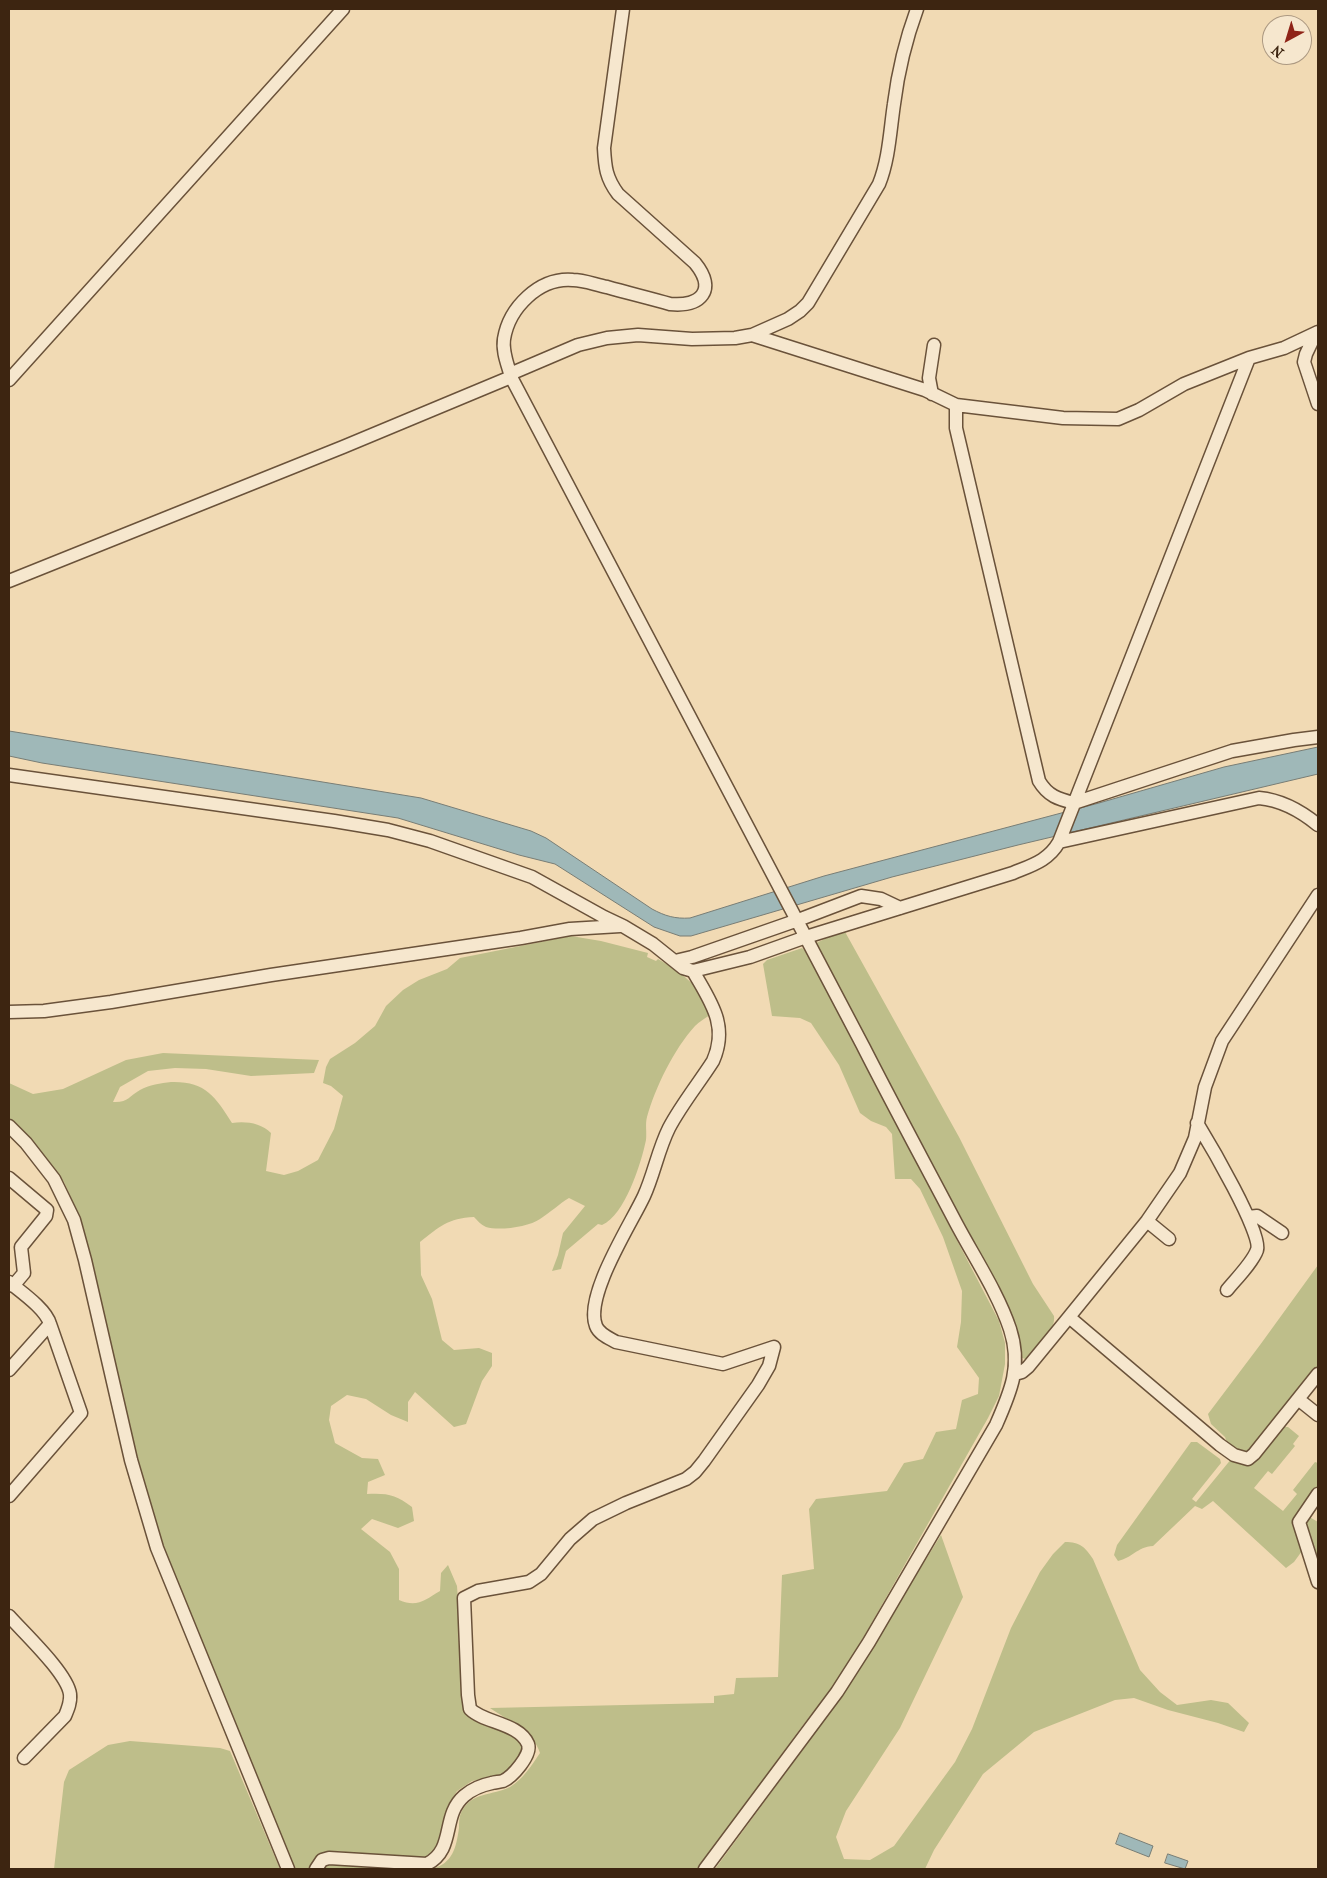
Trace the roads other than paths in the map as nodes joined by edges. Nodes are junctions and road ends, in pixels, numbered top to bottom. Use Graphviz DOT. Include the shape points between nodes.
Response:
graph roads {
  1 [pos="343,9"];
  2 [pos="623,9"];
  3 [pos="917,9"];
  4 [pos="782,321"];
  5 [pos="1317,332"];
  6 [pos="752,335"];
  7 [pos="934,345"];
  8 [pos="784,346"];
  9 [pos="1249,358"];
  10 [pos="511,376"];
  11 [pos="9,380"];
  12 [pos="1316,391"];
  13 [pos="932,394"];
  14 [pos="1318,404"];
  15 [pos="956,405"];
  16 [pos="9,581"];
  17 [pos="1318,738"];
  18 [pos="9,775"];
  19 [pos="1073,806"];
  20 [pos="1318,824"];
  21 [pos="1060,839"];
  22 [pos="1318,895"];
  23 [pos="900,908"];
  24 [pos="798,920"];
  25 [pos="623,926"];
  26 [pos="806,937"];
  27 [pos="675,961"];
  28 [pos="693,971"];
  29 [pos="9,1012"];
  30 [pos="1197,1123"];
  31 [pos="9,1126"];
  32 [pos="9,1178"];
  33 [pos="1248,1217"];
  34 [pos="1147,1222"];
  35 [pos="1282,1233"];
  36 [pos="1169,1239"];
  37 [pos="11,1284"];
  38 [pos="1227,1290"];
  39 [pos="1070,1317"];
  40 [pos="50,1324"];
  41 [pos="9,1370"];
  42 [pos="1016,1374"];
  43 [pos="1318,1374"];
  44 [pos="1298,1399"];
  45 [pos="1318,1415"];
  46 [pos="1318,1494"];
  47 [pos="9,1496"];
  48 [pos="1318,1582"];
  49 [pos="9,1616"];
  50 [pos="24,1758"];
  51 [pos="288,1869"];
  52 [pos="316,1869"];
  53 [pos="705,1869"];
  1 -- 11 [label="street"];
  2 -- 10 [label="street" via="604,148 605,170 618,194 695,262 706,284 700,298 683,305 572,279 549,284 520,304 508,327 504,355"];
  3 -- 4 [label="street" via="894,100 886,168 808,303"];
  4 -- 6 [label="street"];
  4 -- 8 [label="street" via="778,338"];
  5 -- 9 [label="street" via="1284,348"];
  5 -- 12 [label="street" via="1304,362"];
  6 -- 8 [label="street"];
  6 -- 10 [label="street" via="720,339 622,335 578,345"];
  7 -- 13 [label="street" via="929,378"];
  8 -- 13 [label="street"];
  9 -- 15 [label="street" via="1184,384 1118,419 1063,418"];
  9 -- 19 [label="street"];
  10 -- 16 [label="street"];
  10 -- 24 [label="street"];
  12 -- 14 [label="street"];
  13 -- 15 [label="street"];
  15 -- 19 [label="street" via="958,438 1039,781 1044,790 1056,799"];
  17 -- 19 [label="street" via="1232,751"];
  18 -- 25 [label="street" via="388,830 430,841 532,877"];
  19 -- 21 [label="street"];
  20 -- 21 [label="street" via="1286,804 1259,798"];
  21 -- 23 [label="street" via="1053,853 1037,863"];
  22 -- 30 [label="street" via="1222,1042 1204,1087"];
  23 -- 24 [label="street" via="881,899 861,896"];
  23 -- 26 [label="street"];
  24 -- 26 [label="street"];
  24 -- 27 [label="street" via="692,958"];
  25 -- 27 [label="street"];
  25 -- 29 [label="street" via="570,929 111,1002"];
  26 -- 28 [label="street" via="750,957"];
  26 -- 42 [label="street" via="993,1292 1010,1329"];
  27 -- 28 [label="street"];
  28 -- 52 [label="street" via="713,1005 719,1025 717,1052 664,1140 644,1196 599,1289 595,1306 596,1327 605,1337 616,1342 724,1364 774,1347 769,1366 704,1461 686,1479 593,1519 570,1539 541,1574 529,1582 478,1591 464,1598 470,1709 517,1733 528,1743 528,1749 524,1760 508,1777 464,1796 449,1822 443,1851 435,1860 427,1864 329,1858 322,1860"];
  30 -- 33 [label="street"];
  30 -- 34 [label="street" via="1190,1154"];
  31 -- 51 [label="street" via="54,1179 74,1220 131,1460 155,1541"];
  32 -- 37 [label="street" via="47,1210 46,1216 21,1247 24,1273"];
  33 -- 35 [label="street" via="1257,1216"];
  33 -- 38 [label="street" via="1258,1249"];
  34 -- 36 [label="street"];
  34 -- 39 [label="street"];
  37 -- 40 [label="street" via="38,1307"];
  39 -- 42 [label="street" via="1028,1368"];
  39 -- 44 [label="street" via="1234,1456 1248,1459 1254,1454"];
  40 -- 41 [label="street"];
  40 -- 47 [label="street" via="82,1413"];
  42 -- 53 [label="street" via="996,1425 864,1650 837,1692"];
  43 -- 44 [label="street"];
  44 -- 45 [label="street"];
  46 -- 48 [label="street" via="1299,1522"];
  49 -- 50 [label="street" via="57,1670 70,1693 65,1716"];
}
